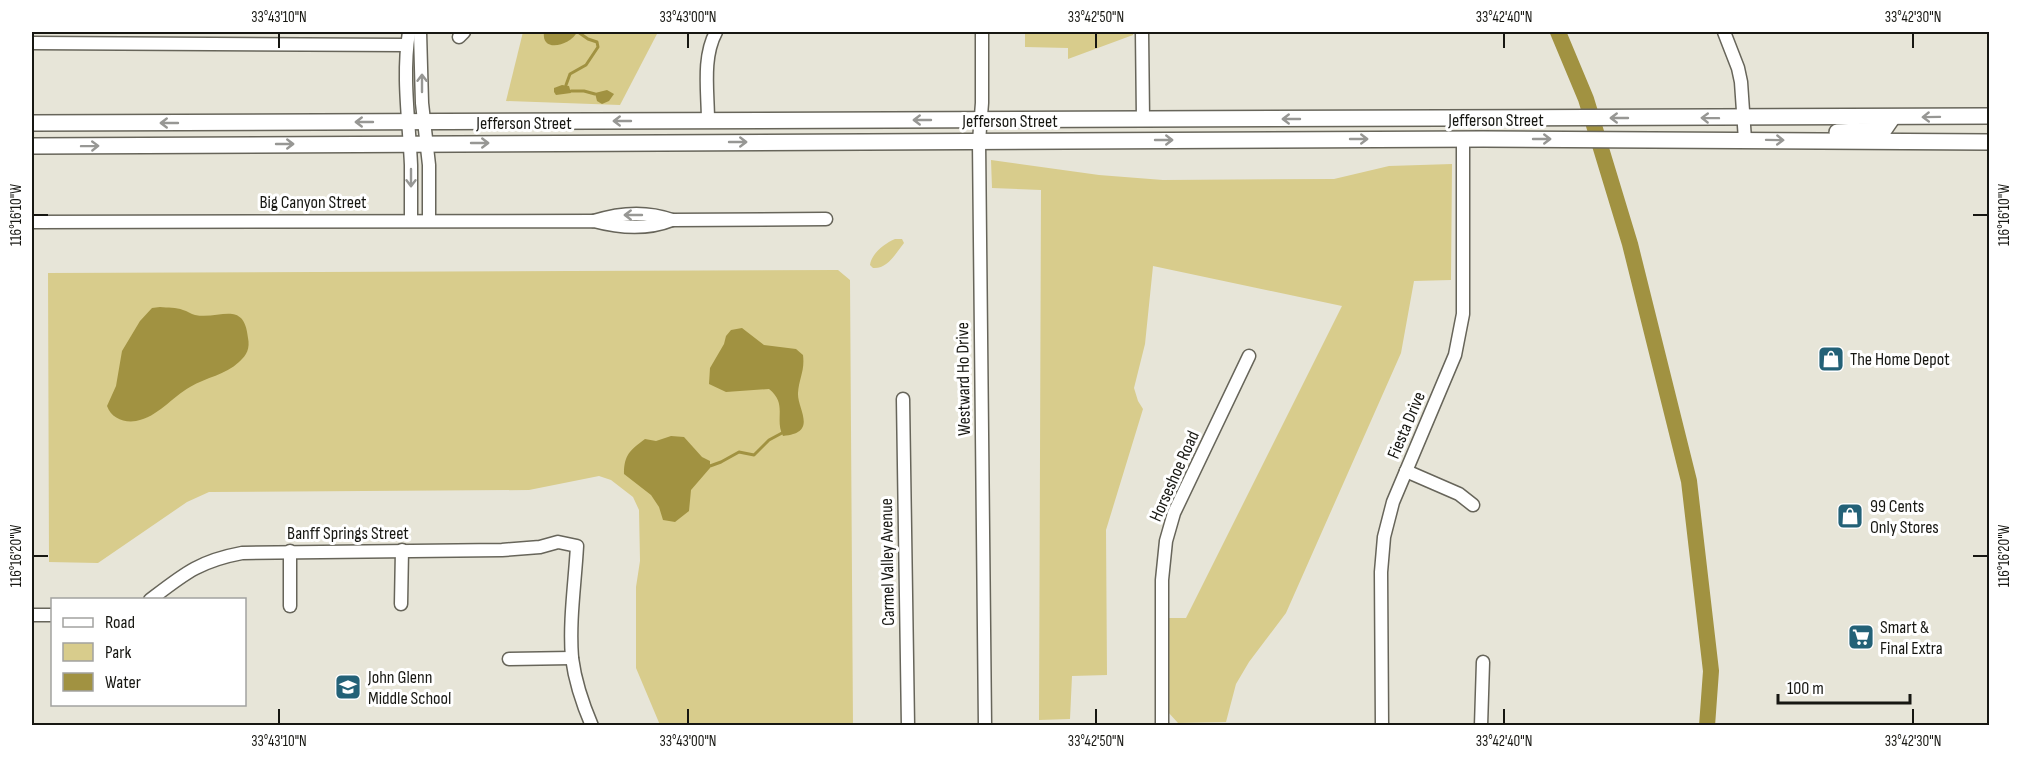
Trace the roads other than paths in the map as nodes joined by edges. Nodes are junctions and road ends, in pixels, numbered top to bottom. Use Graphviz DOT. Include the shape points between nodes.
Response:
graph roads {
  1 [pos="410,32"];
  2 [pos="420,32"];
  3 [pos="716,32"];
  4 [pos="982,32"];
  5 [pos="1142,32"];
  6 [pos="1724,32"];
  7 [pos="32,43"];
  8 [pos="407,45"];
  9 [pos="1989,116"];
  10 [pos="1893,117"];
  11 [pos="1743,118"];
  12 [pos="1143,119"];
  13 [pos="980,120"];
  14 [pos="708,121"];
  15 [pos="407,122"];
  16 [pos="424,122"];
  17 [pos="32,123"];
  18 [pos="1463,139"];
  19 [pos="1051,140"];
  20 [pos="1745,140"];
  21 [pos="1805,140"];
  22 [pos="979,141"];
  23 [pos="594,142"];
  24 [pos="1989,142"];
  25 [pos="409,143"];
  26 [pos="426,143"];
  27 [pos="32,146"];
  28 [pos="826,219"];
  29 [pos="411,220"];
  30 [pos="429,220"];
  31 [pos="32,222"];
  32 [pos="1249,356"];
  33 [pos="903,399"];
  34 [pos="1406,471"];
  35 [pos="1473,505"];
  36 [pos="402,550"];
  37 [pos="290,551"];
  38 [pos="159,597"];
  39 [pos="401,604"];
  40 [pos="290,606"];
  41 [pos="32,615"];
  42 [pos="51,615"];
  43 [pos="572,658"];
  44 [pos="509,659"];
  45 [pos="1483,662"];
  46 [pos="592,726"];
  47 [pos="908,726"];
  48 [pos="985,726"];
  49 [pos="1162,726"];
  50 [pos="1382,726"];
  51 [pos="1482,726"];
  1 -- 8 [label="street"];
  16 -- 2 [label="street, one-way"];
  3 -- 14 [label="street" via="708,61"];
  4 -- 13 [label="street, Westward Ho Drive"];
  5 -- 12 [label="street"];
  6 -- 11 [label="street" via="1738,68"];
  7 -- 8 [label="street"];
  8 -- 15 [label="street"];
  9 -- 10 [label="main road, Jefferson Street, one-way"];
  10 -- 11 [label="main road, Jefferson Street"];
  10 -- 21 [label="main road" via="1884,130 1842,130"];
  11 -- 12 [label="main road, Jefferson Street, one-way"];
  11 -- 20 [label="street"];
  12 -- 13 [label="main road, Jefferson Street"];
  12 -- 19 [label="main road" via="1137,130 1090,130"];
  13 -- 14 [label="main road, Jefferson Street, one-way"];
  13 -- 22 [label="street, Westward Ho Drive"];
  14 -- 16 [label="main road, Jefferson Street, one-way"];
  14 -- 23 [label="main road" via="704,131 652,132"];
  15 -- 16 [label="main road, Jefferson Street"];
  15 -- 17 [label="main road, Jefferson Street, one-way"];
  15 -- 25 [label="street"];
  16 -- 26 [label="street"];
  19 -- 18 [label="main road, Jefferson Street, one-way"];
  18 -- 20 [label="main road, Jefferson Street, one-way"];
  18 -- 34 [label="street, Fiesta Drive" via="1461,324 1455,355"];
  19 -- 22 [label="main road, Jefferson Street"];
  20 -- 21 [label="main road, Jefferson Street, one-way"];
  21 -- 24 [label="main road, Jefferson Street"];
  23 -- 22 [label="main road, Jefferson Street, one-way"];
  22 -- 48 [label="street, Westward Ho Drive"];
  26 -- 23 [label="main road, Jefferson Street, one-way"];
  25 -- 26 [label="main road, Jefferson Street"];
  27 -- 25 [label="main road, Jefferson Street, one-way"];
  25 -- 29 [label="street, one-way"];
  26 -- 30 [label="street"];
  28 -- 30 [label="street, Big Canyon Street" via="672,220 658,215 613,214 594,221"];
  29 -- 30 [label="street, Big Canyon Street"];
  29 -- 31 [label="street, Big Canyon Street"];
  32 -- 49 [label="street, Horseshoe Road" via="1174,513 1166,541 1162,580"];
  33 -- 47 [label="street, Carmel Valley Avenue"];
  34 -- 35 [label="street" via="1459,494"];
  34 -- 50 [label="street, Fiesta Drive" via="1384,537"];
  36 -- 37 [label="street, Banff Springs Street"];
  36 -- 39 [label="street"];
  36 -- 43 [label="street, Banff Springs Street" via="502,550 558,542 578,546"];
  37 -- 38 [label="street, Banff Springs Street" via="242,553 208,561 189,571"];
  37 -- 40 [label="street"];
  41 -- 42 [label="street"];
  43 -- 44 [label="street"];
  43 -- 46 [label="street"];
  45 -- 51 [label="street"];
}
